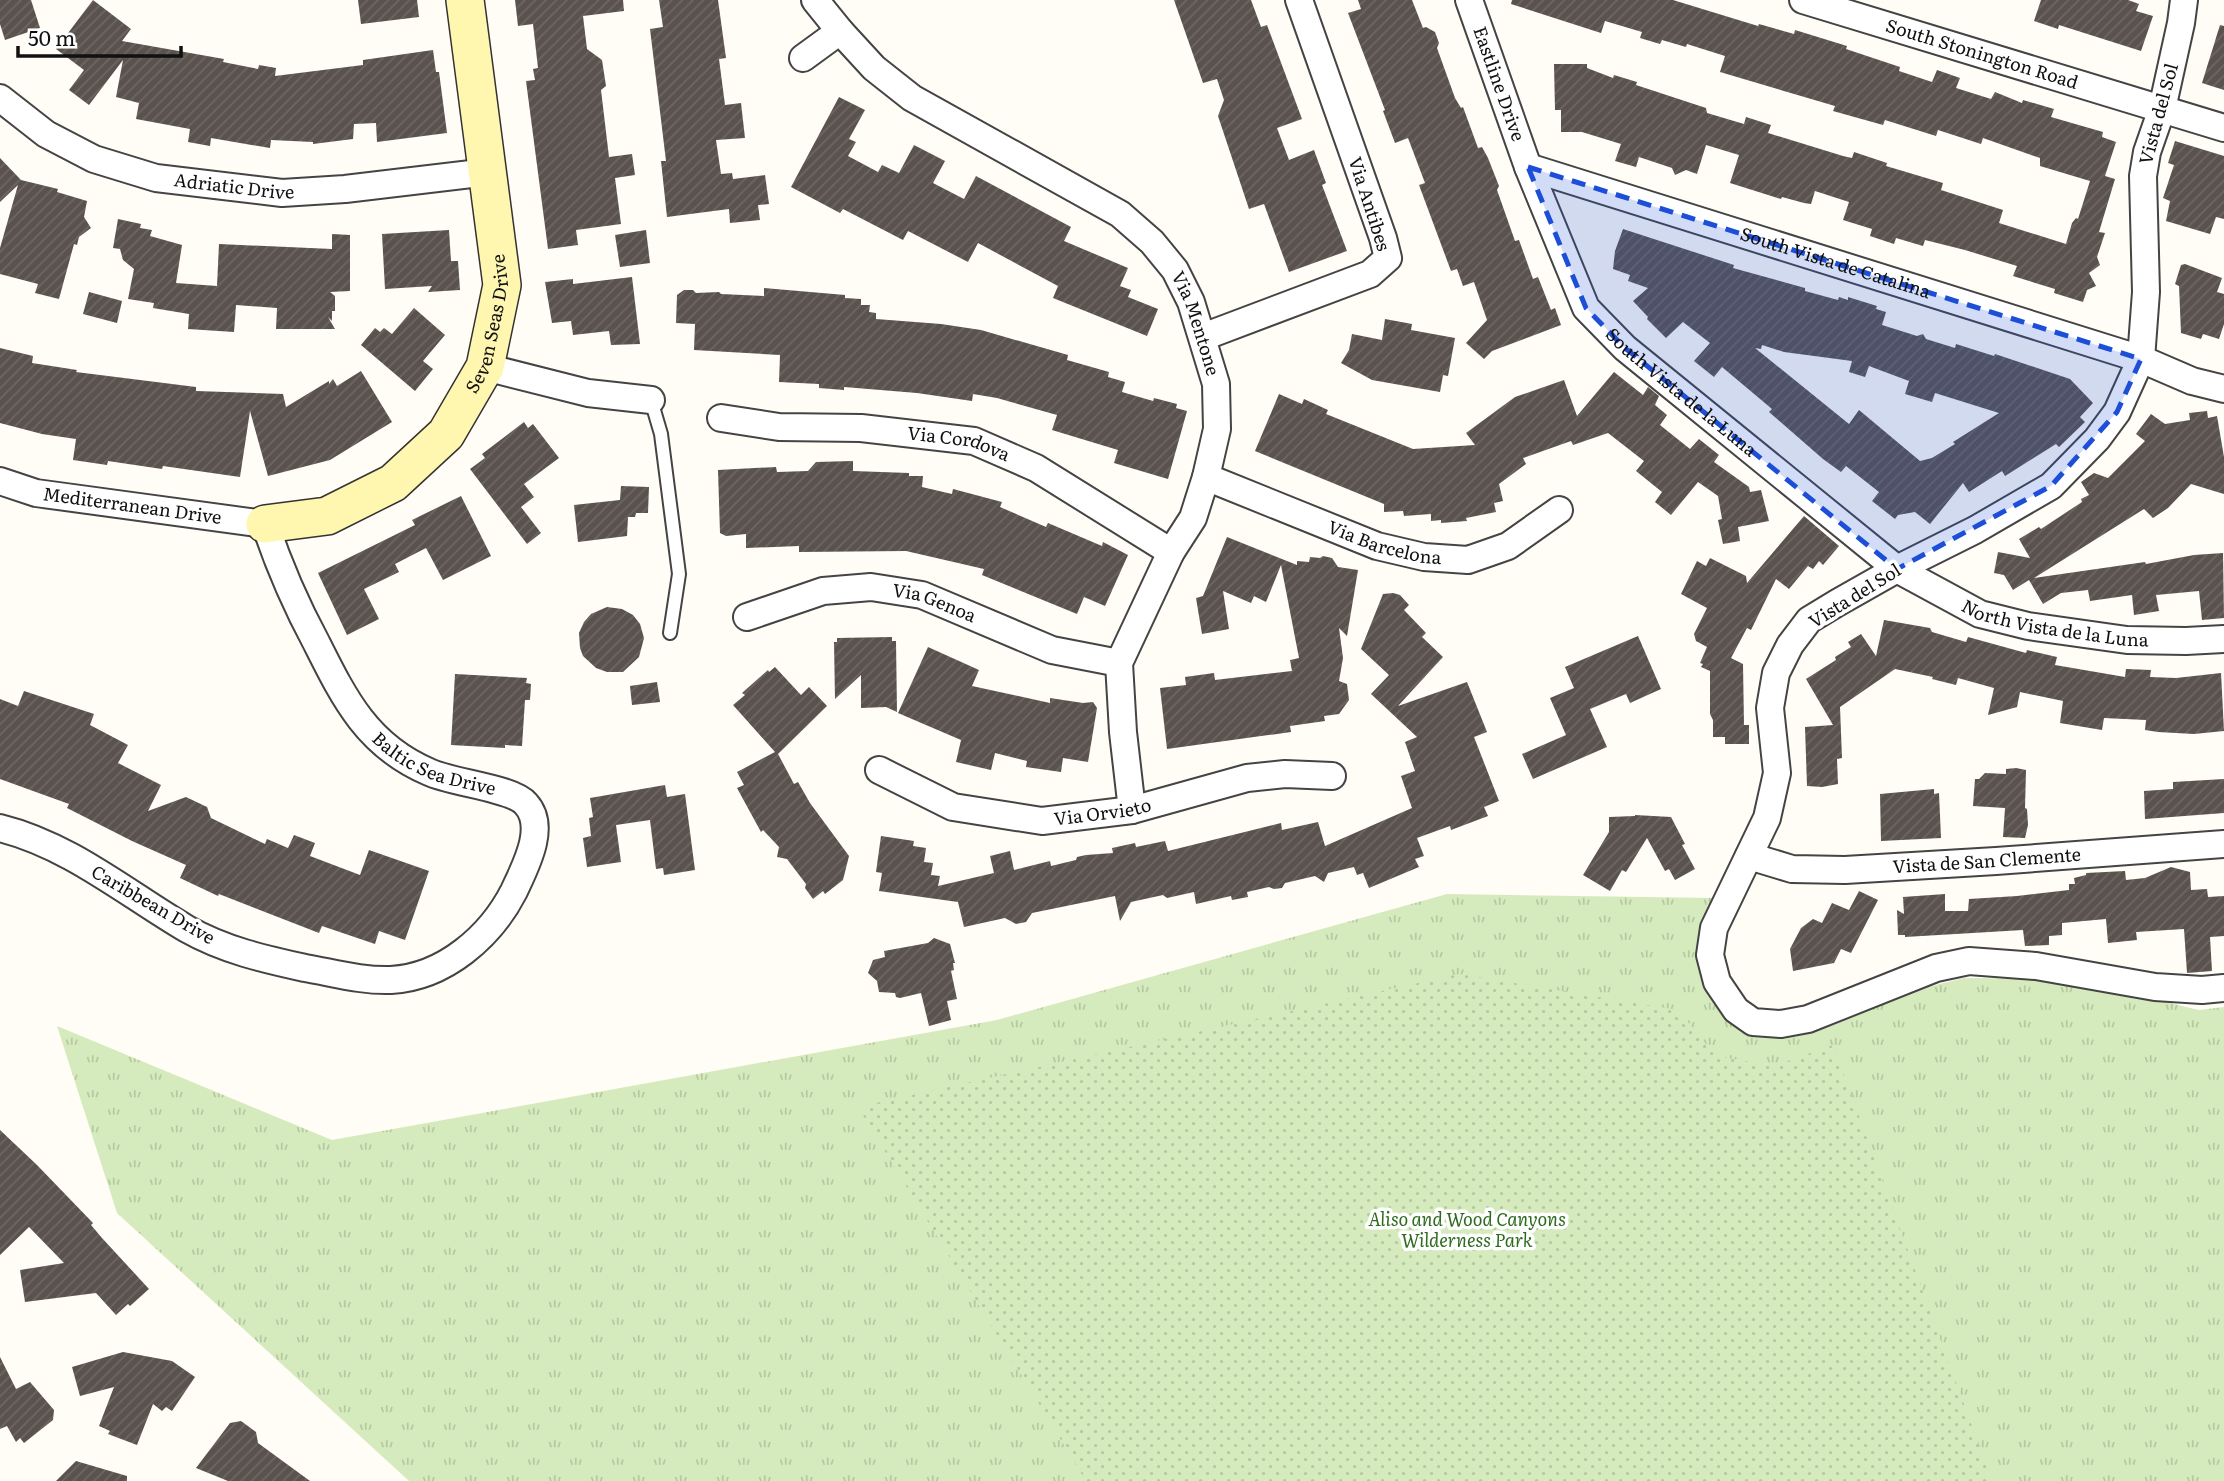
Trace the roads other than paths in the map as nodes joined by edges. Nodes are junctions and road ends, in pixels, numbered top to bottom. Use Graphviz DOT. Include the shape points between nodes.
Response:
graph roads {
  1 [pos="465,0"];
  2 [pos="815,0"];
  3 [pos="1299,0"];
  4 [pos="1469,0"];
  5 [pos="1802,0"];
  6 [pos="2194,0"];
  7 [pos="2182,12"];
  8 [pos="839,31"];
  9 [pos="803,58"];
  10 [pos="0,98"];
  11 [pos="2162,109"];
  12 [pos="2224,128"];
  13 [pos="1528,167"];
  14 [pos="488,172"];
  15 [pos="1203,337"];
  16 [pos="2141,359"];
  17 [pos="485,368"];
  18 [pos="2224,389"];
  19 [pos="651,400"];
  20 [pos="721,418"];
  21 [pos="1206,477"];
  22 [pos="0,481"];
  23 [pos="1559,510"];
  24 [pos="265,524"];
  25 [pos="1171,552"];
  26 [pos="1897,569"];
  27 [pos="747,617"];
  28 [pos="670,633"];
  29 [pos="2224,639"];
  30 [pos="1119,663"];
  31 [pos="879,770"];
  32 [pos="1332,776"];
  33 [pos="1132,810"];
  34 [pos="0,828"];
  35 [pos="2224,844"];
  36 [pos="1749,856"];
  37 [pos="434,968"];
  38 [pos="2224,988"];
  1 -- 14 [label="street, Seven Seas Drive"];
  2 -- 8 [label="street, Via Mentone"];
  3 -- 15 [label="street, Via Antibes" via="1388,258 1370,274"];
  4 -- 13 [label="street, Eastline Drive"];
  5 -- 11 [label="street, South Stonington Road"];
  6 -- 7 [label="street, Vista del Sol"];
  7 -- 11 [label="street, Vista del Sol"];
  8 -- 9 [label="street"];
  8 -- 15 [label="street, Via Mentone" via="874,68 912,98 1120,214 1175,270"];
  10 -- 14 [label="street, Adriatic Drive" via="46,134 94,159 156,178 282,192"];
  11 -- 12 [label="street, South Stonington Road"];
  11 -- 16 [label="street, Vista del Sol" via="2143,176 2146,292"];
  13 -- 16 [label="street, South Vista de Catalina"];
  13 -- 26 [label="street, South Vista de la Luna" via="1586,308 1625,348"];
  14 -- 17 [label="street, Seven Seas Drive" via="502,285"];
  15 -- 21 [label="street, Via Mentone" via="1216,384 1217,429"];
  16 -- 18 [label="street, South Vista de Catalina"];
  16 -- 26 [label="street, Vista del Sol" via="2117,412 2051,486"];
  17 -- 19 [label="street" via="588,393"];
  17 -- 24 [label="street, Seven Seas Drive" via="446,434 393,483 327,516"];
  19 -- 28 [label="lane" via="661,434 679,574"];
  20 -- 25 [label="street, Via Cordova" via="779,427 861,428 974,441 1036,468"];
  21 -- 23 [label="street, Via Barcelona" via="1377,546 1424,557 1468,560 1508,546"];
  21 -- 25 [label="street, Via Mentone" via="1193,518"];
  22 -- 24 [label="street, Mediterranean Drive" via="36,493"];
  24 -- 37 [label="street, Baltic Sea Drive" via="295,601 342,695 365,725 412,764 455,782 511,794 526,803 535,821 521,877 506,906 473,944"];
  25 -- 30 [label="street, Via Mentone"];
  26 -- 29 [label="street, North Vista de la Luna" via="1980,614 2028,626 2127,640"];
  26 -- 36 [label="street, Vista del Sol" via="1809,620 1790,645 1776,673 1770,708 1777,773 1767,818"];
  27 -- 30 [label="street, Via Genoa" via="823,591 871,587 922,594 1052,650"];
  30 -- 33 [label="street, Via Mentone"];
  31 -- 33 [label="street, Via Orvieto" via="953,807 1042,821"];
  32 -- 33 [label="street, Via Orvieto" via="1247,778"];
  34 -- 37 [label="street, Caribbean Drive" via="64,854 187,929 245,954 377,980"];
  35 -- 36 [label="street, Vista de San Clemente" via="1845,870 1792,869"];
  36 -- 38 [label="street, Vista del Sol" via="1714,928 1710,955 1717,982 1736,1010 1753,1022 1781,1024 1808,1018 1902,980 1969,961 2036,966 2155,987"];
}
